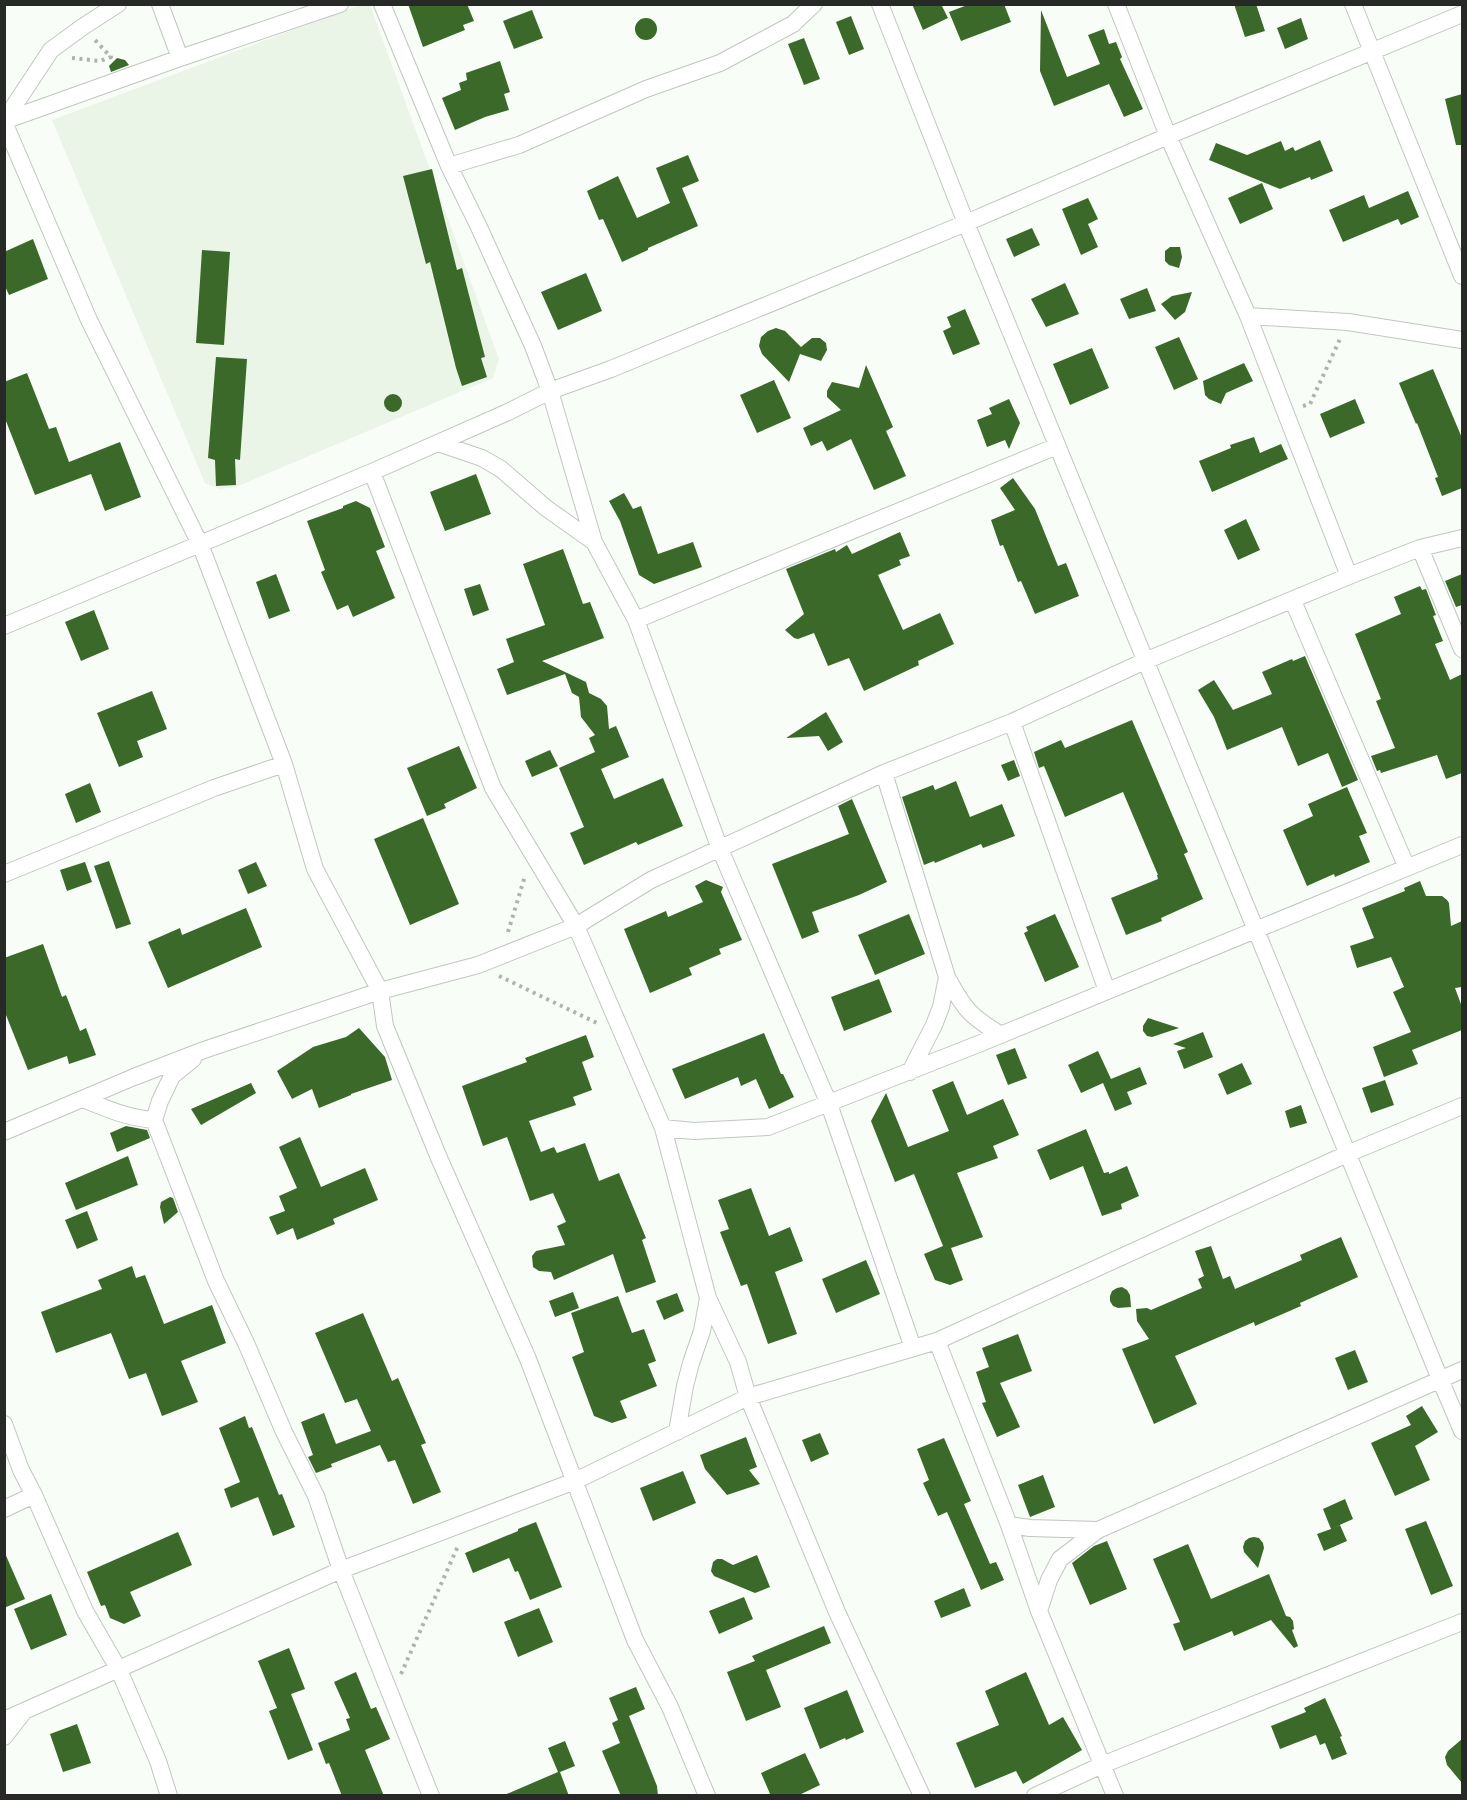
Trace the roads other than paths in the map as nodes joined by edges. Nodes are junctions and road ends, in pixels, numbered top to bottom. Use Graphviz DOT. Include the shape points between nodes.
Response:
graph roads {
  1 [pos="118,4"];
  2 [pos="160,4"];
  3 [pos="340,4"];
  4 [pos="382,4"];
  5 [pos="814,4"];
  6 [pos="880,4"];
  7 [pos="1116,4"];
  8 [pos="1353,4"];
  9 [pos="1462,14"];
  10 [pos="1373,52"];
  11 [pos="180,58"];
  12 [pos="4,121"];
  13 [pos="1168,136"];
  14 [pos="449,166"];
  15 [pos="966,223"];
  16 [pos="1462,275"];
  17 [pos="1248,316"];
  18 [pos="1462,340"];
  19 [pos="549,391"];
  20 [pos="438,443"];
  21 [pos="1057,446"];
  22 [pos="372,472"];
  23 [pos="1462,538"];
  24 [pos="594,542"];
  25 [pos="200,544"];
  26 [pos="1420,548"];
  27 [pos="1349,576"];
  28 [pos="1293,601"];
  29 [pos="636,620"];
  30 [pos="4,626"];
  31 [pos="1462,650"];
  32 [pos="1145,661"];
  33 [pos="1012,722"];
  34 [pos="284,764"];
  35 [pos="884,773"];
  36 [pos="1462,845"];
  37 [pos="720,849"];
  38 [pos="1407,868"];
  39 [pos="4,874"];
  40 [pos="576,926"];
  41 [pos="1256,930"];
  42 [pos="947,977"];
  43 [pos="380,991"];
  44 [pos="1107,991"];
  45 [pos="1001,1035"];
  46 [pos="204,1050"];
  47 [pos="910,1072"];
  48 [pos="83,1099"];
  49 [pos="829,1104"];
  50 [pos="1462,1107"];
  51 [pos="154,1119"];
  52 [pos="663,1128"];
  53 [pos="4,1132"];
  54 [pos="1347,1154"];
  55 [pos="708,1298"];
  56 [pos="937,1341"];
  57 [pos="913,1348"];
  58 [pos="1462,1370"];
  59 [pos="1440,1379"];
  60 [pos="748,1397"];
  61 [pos="4,1424"];
  62 [pos="1462,1431"];
  63 [pos="677,1432"];
  64 [pos="575,1481"];
  65 [pos="34,1495"];
  66 [pos="4,1509"];
  67 [pos="1010,1525"];
  68 [pos="1098,1530"];
  69 [pos="341,1570"];
  70 [pos="1040,1611"];
  71 [pos="1462,1623"];
  72 [pos="118,1670"];
  73 [pos="23,1713"];
  74 [pos="4,1720"];
  75 [pos="4,1737"];
  76 [pos="1102,1765"];
  77 [pos="169,1796"];
  78 [pos="431,1796"];
  79 [pos="707,1796"];
  80 [pos="922,1796"];
  81 [pos="1035,1796"];
  82 [pos="1115,1796"];
  1 -- 12 [label="street" via="51,50"];
  2 -- 11 [label="street"];
  3 -- 11 [label="street"];
  4 -- 14 [label="street"];
  5 -- 14 [label="street" via="793,24 720,63 646,89 519,144"];
  6 -- 15 [label="street"];
  7 -- 13 [label="street"];
  8 -- 10 [label="street"];
  9 -- 10 [label="street"];
  10 -- 13 [label="street"];
  10 -- 16 [label="street"];
  11 -- 12 [label="street"];
  12 -- 25 [label="street" via="89,320"];
  13 -- 15 [label="street"];
  13 -- 17 [label="street"];
  14 -- 19 [label="street" via="533,346"];
  15 -- 19 [label="street"];
  15 -- 21 [label="street"];
  17 -- 18 [label="street" via="1348,322"];
  17 -- 27 [label="street"];
  19 -- 20 [label="street"];
  19 -- 24 [label="street"];
  20 -- 22 [label="street"];
  20 -- 24 [label="street" via="501,469"];
  21 -- 29 [label="street"];
  21 -- 32 [label="street"];
  22 -- 25 [label="street"];
  22 -- 40 [label="street" via="493,788"];
  23 -- 26 [label="street"];
  24 -- 29 [label="street"];
  25 -- 30 [label="street"];
  25 -- 34 [label="street"];
  26 -- 27 [label="street"];
  26 -- 31 [label="street"];
  27 -- 28 [label="street"];
  28 -- 32 [label="street"];
  28 -- 38 [label="street"];
  29 -- 37 [label="street"];
  32 -- 33 [label="street"];
  32 -- 41 [label="street"];
  33 -- 35 [label="street"];
  33 -- 44 [label="street"];
  34 -- 39 [label="street" via="214,788"];
  34 -- 43 [label="street" via="315,868"];
  35 -- 37 [label="street"];
  35 -- 42 [label="street"];
  36 -- 38 [label="street"];
  37 -- 40 [label="street" via="651,880"];
  37 -- 49 [label="street"];
  38 -- 41 [label="street"];
  40 -- 43 [label="street" via="478,965"];
  40 -- 52 [label="street"];
  41 -- 44 [label="street"];
  41 -- 54 [label="street"];
  42 -- 45 [label="street" via="968,1012"];
  42 -- 47 [label="street" via="934,1025"];
  43 -- 46 [label="street"];
  43 -- 64 [label="street" via="385,1026 528,1359"];
  44 -- 45 [label="street"];
  45 -- 47 [label="street"];
  46 -- 48 [label="street"];
  46 -- 51 [label="street" via="172,1076"];
  47 -- 49 [label="street"];
  48 -- 51 [label="street" via="120,1114"];
  48 -- 53 [label="street"];
  49 -- 52 [label="street" via="768,1127 694,1131"];
  49 -- 57 [label="street"];
  50 -- 54 [label="street"];
  51 -- 69 [label="street" via="216,1281 316,1496"];
  52 -- 55 [label="street"];
  54 -- 56 [label="street"];
  54 -- 59 [label="street"];
  55 -- 60 [label="street" via="738,1362"];
  55 -- 63 [label="street"];
  56 -- 57 [label="street"];
  56 -- 67 [label="street"];
  57 -- 60 [label="street"];
  58 -- 59 [label="street"];
  59 -- 62 [label="street"];
  59 -- 68 [label="street"];
  60 -- 63 [label="street"];
  60 -- 80 [label="street" via="837,1612"];
  61 -- 65 [label="street"];
  63 -- 64 [label="street"];
  64 -- 69 [label="street"];
  64 -- 79 [label="street" via="635,1640 670,1707"];
  65 -- 66 [label="street"];
  65 -- 72 [label="street" via="85,1611"];
  67 -- 68 [label="street"];
  67 -- 70 [label="street"];
  68 -- 70 [label="street" via="1060,1559"];
  69 -- 72 [label="street"];
  69 -- 78 [label="street"];
  70 -- 76 [label="street"];
  71 -- 76 [label="street"];
  72 -- 73 [label="street"];
  72 -- 77 [label="street"];
  73 -- 74 [label="street"];
  73 -- 75 [label="street"];
  76 -- 81 [label="street"];
  76 -- 82 [label="street"];
}
